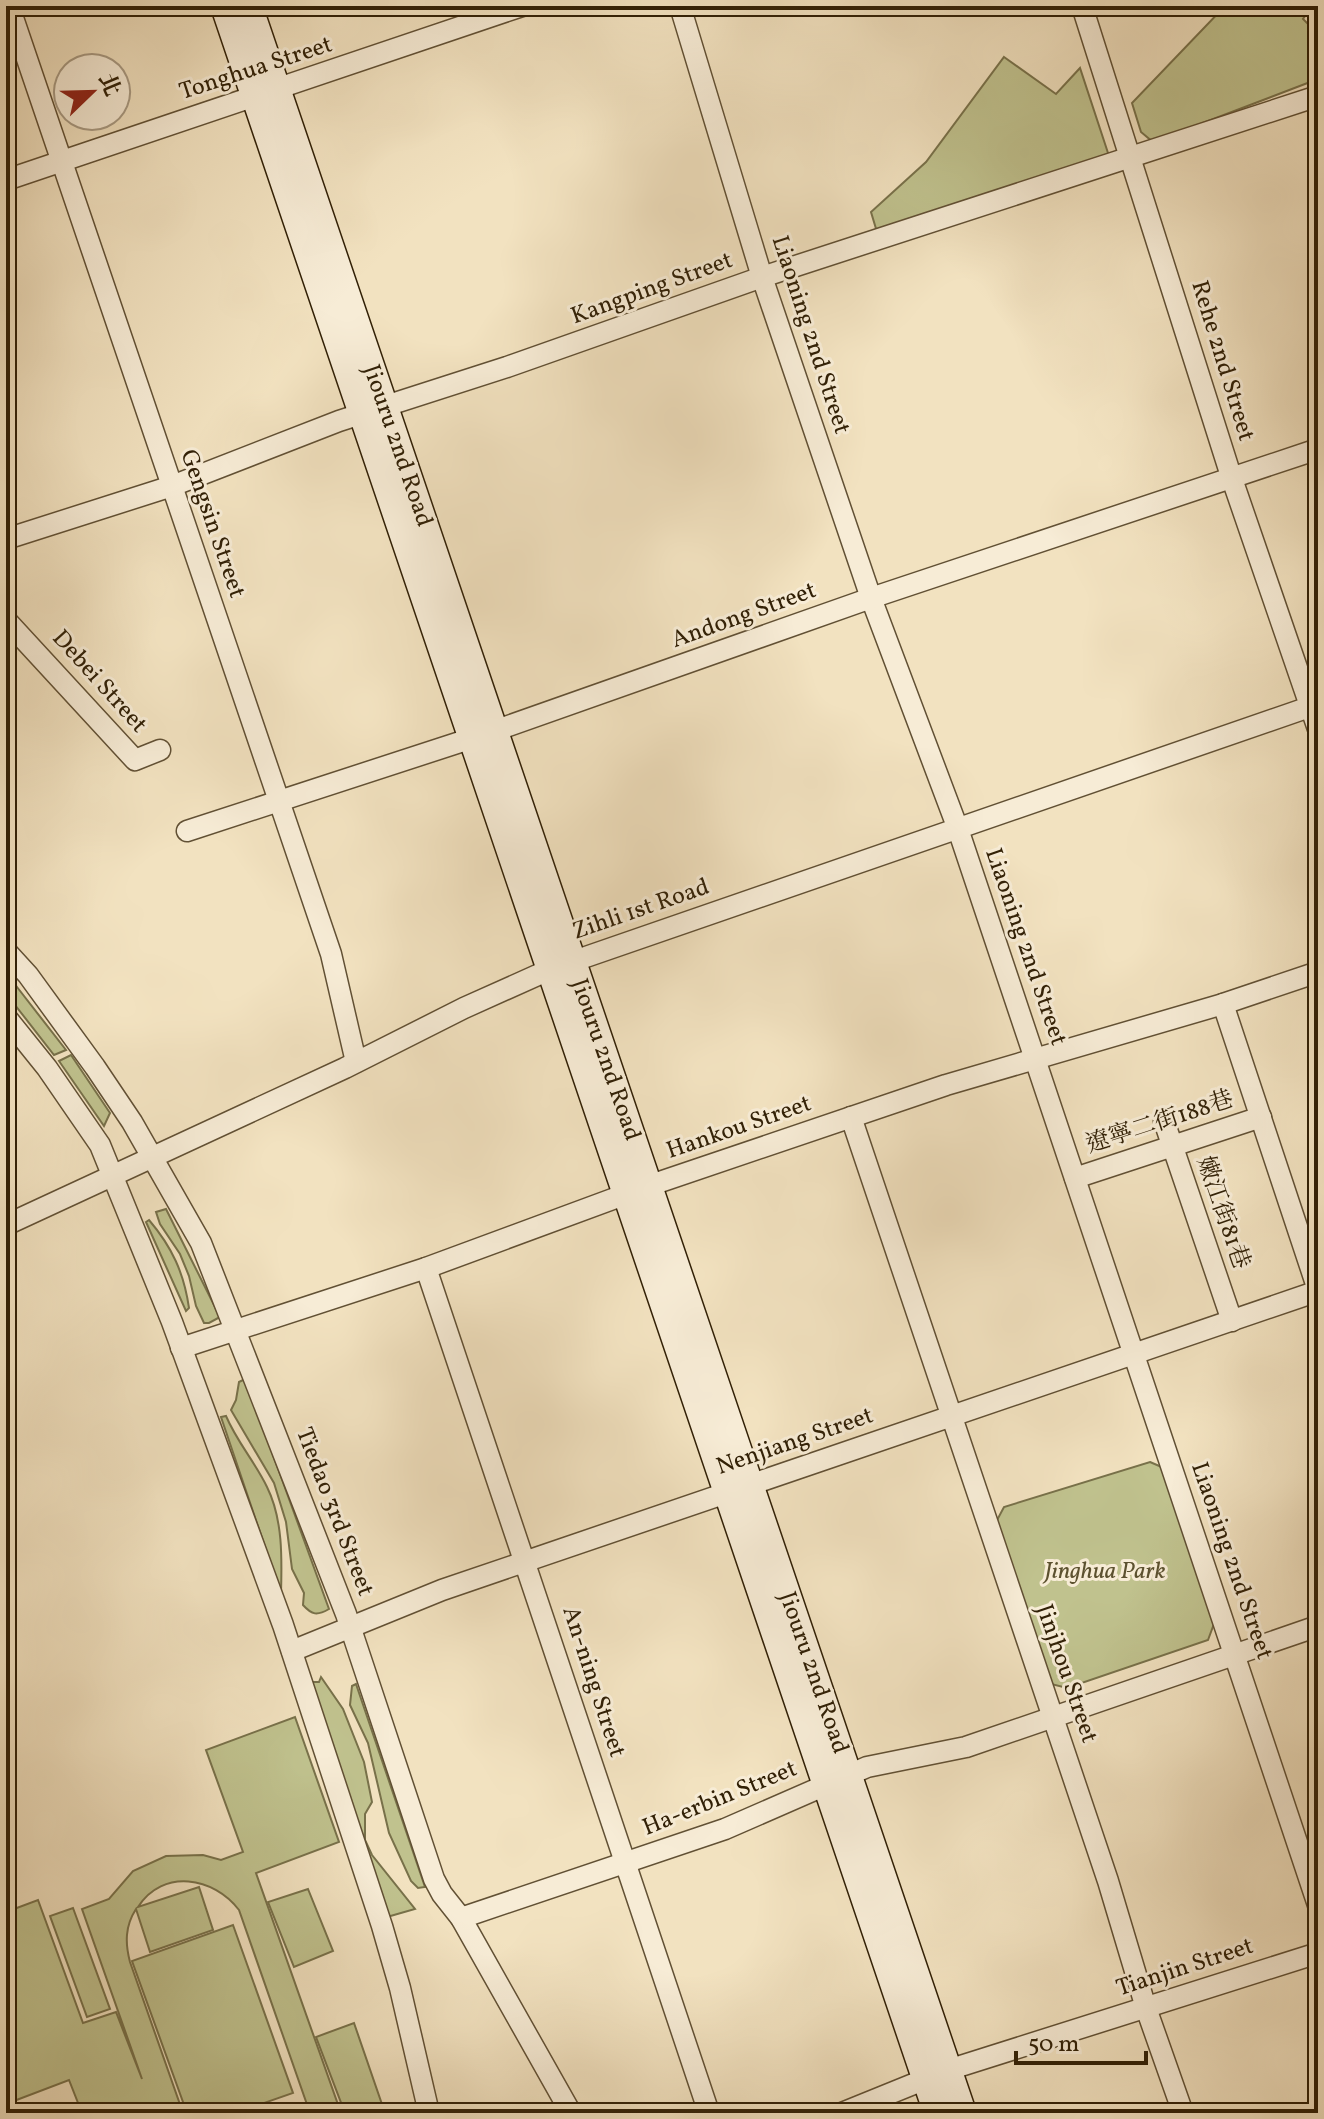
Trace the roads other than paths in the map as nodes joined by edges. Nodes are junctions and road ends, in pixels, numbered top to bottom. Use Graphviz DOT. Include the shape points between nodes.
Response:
graph roads {
  1 [pos="9,6"];
  2 [pos="225,6"];
  3 [pos="248,6"];
  4 [pos="522,6"];
  5 [pos="680,6"];
  6 [pos="1082,6"];
  7 [pos="266,94"];
  8 [pos="1318,96"];
  9 [pos="1130,158"];
  10 [pos="62,161"];
  11 [pos="6,180"];
  12 [pos="762,277"];
  13 [pos="373,410"];
  14 [pos="1318,449"];
  15 [pos="1231,476"];
  16 [pos="172,486"];
  17 [pos="6,539"];
  18 [pos="871,598"];
  19 [pos="6,620"];
  20 [pos="1314,705"];
  21 [pos="1318,729"];
  22 [pos="483,734"];
  23 [pos="160,750"];
  24 [pos="279,801"];
  25 [pos="958,829"];
  26 [pos="187,831"];
  27 [pos="6,951"];
  28 [pos="561,965"];
  29 [pos="1318,972"];
  30 [pos="1223,1004"];
  31 [pos="6,1017"];
  32 [pos="1035,1059"];
  33 [pos="356,1062"];
  34 [pos="851,1117"];
  35 [pos="1261,1117"];
  36 [pos="1164,1121"];
  37 [pos="1172,1146"];
  38 [pos="153,1158"];
  39 [pos="115,1176"];
  40 [pos="1075,1178"];
  41 [pos="638,1190"];
  42 [pos="6,1225"];
  43 [pos="426,1268"];
  44 [pos="1318,1291"];
  45 [pos="1232,1321"];
  46 [pos="234,1329"];
  47 [pos="181,1348"];
  48 [pos="1134,1354"];
  49 [pos="952,1416"];
  50 [pos="738,1489"];
  51 [pos="526,1562"];
  52 [pos="1318,1626"];
  53 [pos="351,1629"];
  54 [pos="292,1651"];
  55 [pos="1234,1655"];
  56 [pos="1053,1717"];
  57 [pos="837,1779"];
  58 [pos="626,1864"];
  59 [pos="1318,1905"];
  60 [pos="461,1918"];
  61 [pos="1318,1953"];
  62 [pos="1146,2008"];
  63 [pos="937,2074"];
  64 [pos="429,2113"];
  65 [pos="571,2113"];
  66 [pos="709,2113"];
  67 [pos="842,2113"];
  68 [pos="938,2113"];
  69 [pos="962,2113"];
  70 [pos="1183,2113"];
  1 -- 10 [label="street, Gengsin Street"];
  2 -- 7 [label="street, Jiouru 2nd Road"];
  3 -- 7 [label="street, Jiouru 2nd Road"];
  4 -- 7 [label="street, Tonghua Street"];
  5 -- 12 [label="street, Liaoning 2nd Street"];
  6 -- 9 [label="street, Rehe 2nd Street"];
  7 -- 10 [label="street, Tonghua Street"];
  7 -- 13 [label="street, Jiouru 2nd Road"];
  8 -- 9 [label="street, Kangping Street"];
  9 -- 12 [label="street, Kangping Street"];
  9 -- 15 [label="street, Rehe 2nd Street"];
  10 -- 11 [label="street, Tonghua Street"];
  10 -- 16 [label="street, Gengsin Street"];
  12 -- 13 [label="street, Kangping Street"];
  12 -- 18 [label="street, Liaoning 2nd Street"];
  13 -- 16 [label="street, Kangping Street"];
  13 -- 22 [label="street, Jiouru 2nd Road"];
  14 -- 15 [label="street, Andong Street"];
  15 -- 18 [label="street, Andong Street"];
  15 -- 20 [label="street, Rehe 2nd Street"];
  16 -- 17 [label="street, Kangping Street"];
  16 -- 24 [label="street, Gengsin Street"];
  18 -- 22 [label="street, Andong Street"];
  18 -- 25 [label="street, Liaoning 2nd Street"];
  19 -- 23 [label="street, Debei Street" via="135,760"];
  20 -- 21 [label="street, Rehe 2nd Street"];
  20 -- 25 [label="street, Zihli 1st Road"];
  22 -- 24 [label="street, Andong Street"];
  22 -- 28 [label="street, Jiouru 2nd Road"];
  24 -- 26 [label="street, Andong Street"];
  24 -- 33 [label="street, Gengsin Street" via="331,954"];
  25 -- 28 [label="street, Zihli 1st Road"];
  25 -- 32 [label="street, Liaoning 2nd Street"];
  27 -- 38 [label="street, Tiedao 3rd Street" via="95,1067"];
  28 -- 33 [label="street, Zihli 1st Road"];
  28 -- 41 [label="street, Jiouru 2nd Road"];
  29 -- 30 [label="street, Hankou Street"];
  30 -- 32 [label="street, Hankou Street"];
  30 -- 35 [label="street"];
  31 -- 39 [label="street" via="92,1133"];
  32 -- 34 [label="street, Hankou Street"];
  32 -- 40 [label="street, Liaoning 2nd Street"];
  33 -- 38 [label="street, Zihli 1st Road"];
  34 -- 41 [label="street, Hankou Street"];
  34 -- 49 [label="street, Jinjhou Street"];
  35 -- 37 [label="street, 遼寧二街188巷"];
  35 -- 44 [label="street"];
  36 -- 37 [label="street, 嫩江街81巷"];
  37 -- 40 [label="street, 遼寧二街188巷"];
  37 -- 45 [label="street, 嫩江街81巷"];
  38 -- 39 [label="street, Zihli 1st Road"];
  38 -- 46 [label="street, Tiedao 3rd Street" via="201,1243"];
  39 -- 42 [label="street, Zihli 1st Road"];
  39 -- 47 [label="street"];
  40 -- 48 [label="street, Liaoning 2nd Street"];
  41 -- 43 [label="street, Hankou Street"];
  41 -- 50 [label="street, Jiouru 2nd Road"];
  43 -- 46 [label="street, Hankou Street"];
  43 -- 51 [label="street, An-ning Street"];
  44 -- 45 [label="street, Nenjiang Street"];
  45 -- 48 [label="street, Nenjiang Street"];
  46 -- 47 [label="street, Hankou Street"];
  46 -- 53 [label="street, Tiedao 3rd Street"];
  47 -- 54 [label="street"];
  48 -- 49 [label="street, Nenjiang Street"];
  48 -- 55 [label="street, Liaoning 2nd Street"];
  49 -- 50 [label="street, Nenjiang Street"];
  49 -- 56 [label="street, Jinjhou Street"];
  50 -- 51 [label="street, Nenjiang Street"];
  50 -- 57 [label="street, Jiouru 2nd Road"];
  51 -- 53 [label="street, Nenjiang Street"];
  51 -- 58 [label="street, An-ning Street"];
  52 -- 55 [label="street, Ha-erbin Street"];
  53 -- 54 [label="street, Nenjiang Street"];
  53 -- 60 [label="street, Tiedao 3rd Street" via="434,1879"];
  54 -- 64 [label="street" via="382,1926"];
  55 -- 56 [label="street, Ha-erbin Street"];
  55 -- 59 [label="street, Liaoning 2nd Street"];
  56 -- 57 [label="street, Ha-erbin Street" via="966,1747 867,1767"];
  56 -- 62 [label="street, Jinjhou Street"];
  57 -- 58 [label="street, Ha-erbin Street" via="725,1829"];
  57 -- 63 [label="street, Jiouru 2nd Road"];
  58 -- 60 [label="street, Ha-erbin Street"];
  58 -- 66 [label="street, An-ning Street"];
  60 -- 65 [label="street, Tiedao 3rd Street"];
  61 -- 62 [label="street, Tianjin Street"];
  62 -- 63 [label="street, Tianjin Street"];
  62 -- 70 [label="street, Jinjhou Street"];
  63 -- 67 [label="street, Tianjin Street"];
  63 -- 68 [label="street, Jiouru 2nd Road"];
  63 -- 69 [label="street, Jiouru 2nd Road"];
}
